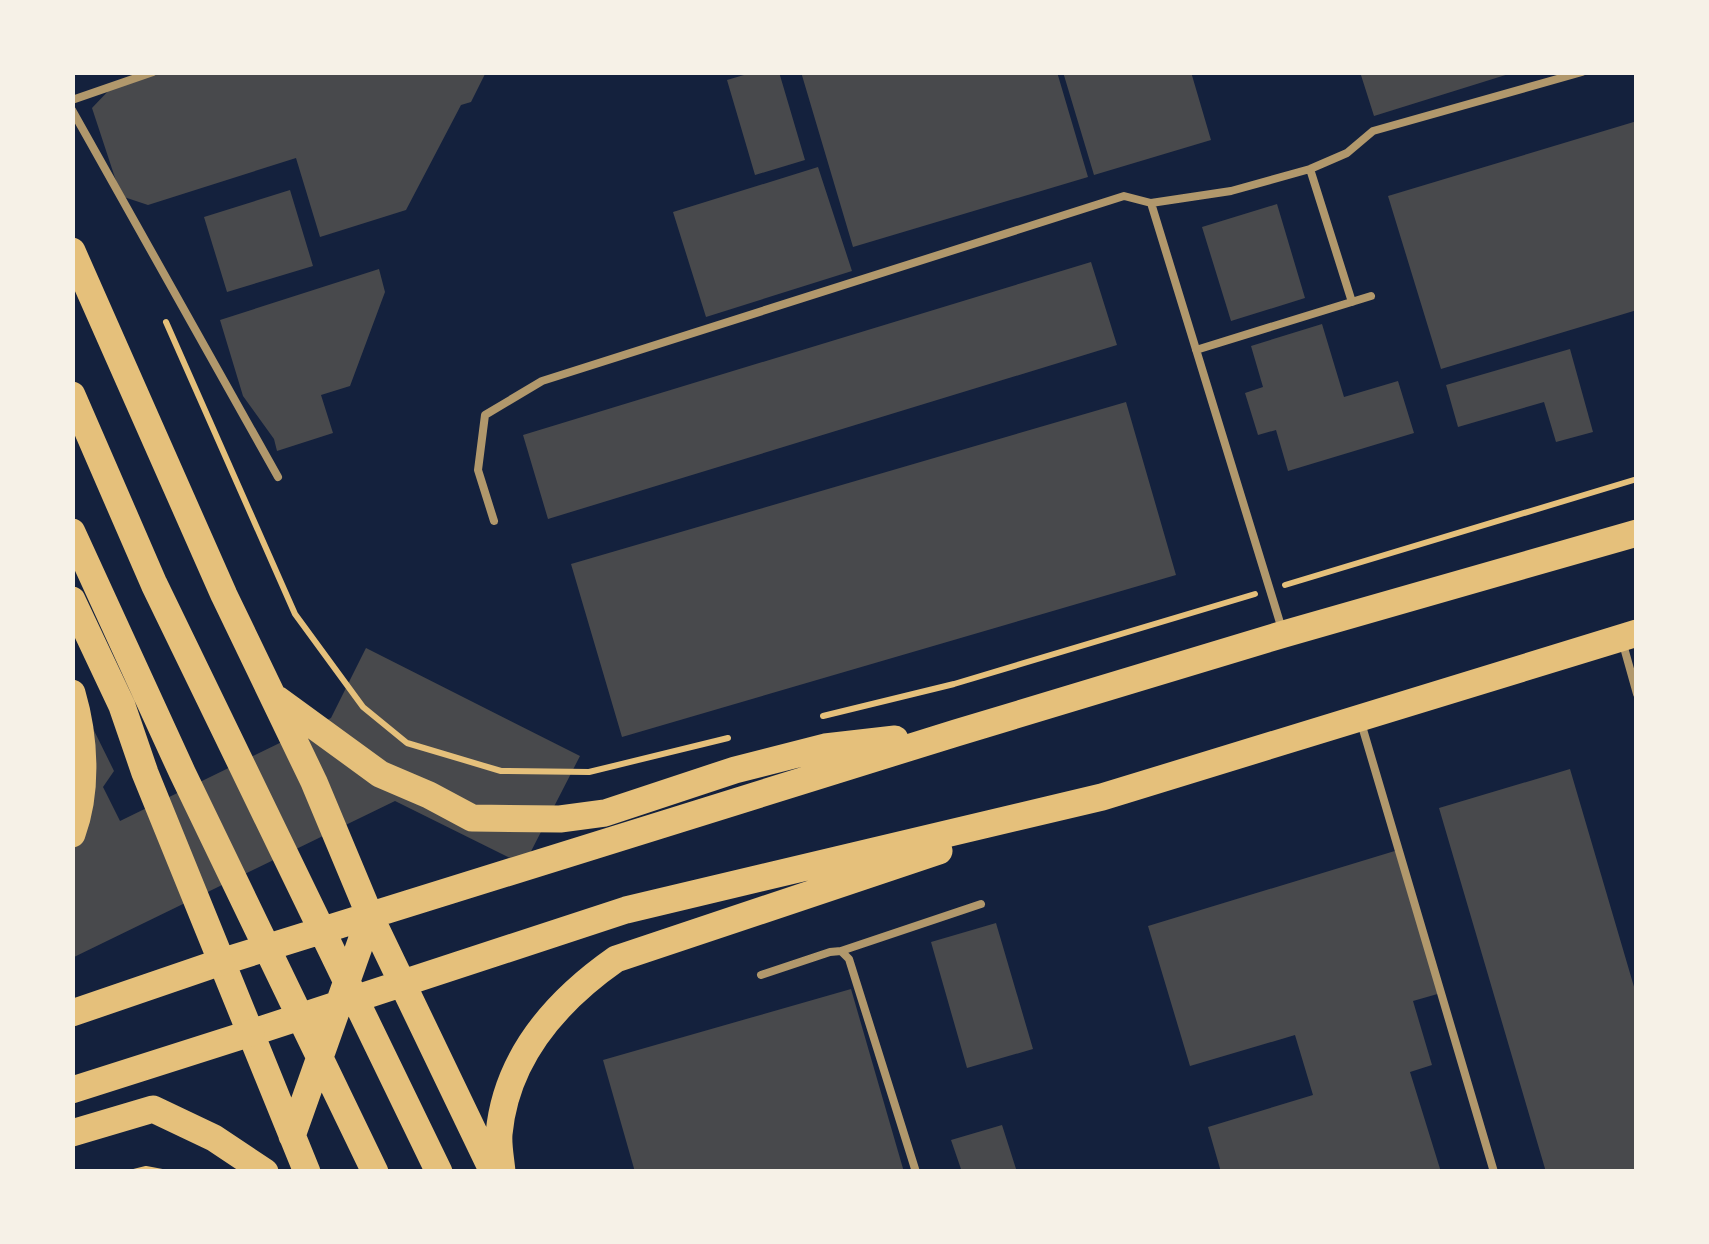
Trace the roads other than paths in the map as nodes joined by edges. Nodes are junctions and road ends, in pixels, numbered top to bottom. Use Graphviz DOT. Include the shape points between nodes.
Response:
graph roads {
  1 [pos="153,72"];
  2 [pos="1582,72"];
  3 [pos="72,100"];
  4 [pos="72,110"];
  5 [pos="1310,169"];
  6 [pos="1151,203"];
  7 [pos="72,251"];
  8 [pos="1371,296"];
  9 [pos="1352,302"];
  10 [pos="1196,350"];
  11 [pos="72,394"];
  12 [pos="278,477"];
  13 [pos="494,520"];
  14 [pos="72,532"];
  15 [pos="1637,533"];
  16 [pos="72,600"];
  17 [pos="1284,634"];
  18 [pos="1629,636"];
  19 [pos="72,694"];
  20 [pos="1637,694"];
  21 [pos="273,697"];
  22 [pos="1360,718"];
  23 [pos="956,733"];
  24 [pos="1102,797"];
  25 [pos="72,834"];
  26 [pos="981,904"];
  27 [pos="370,916"];
  28 [pos="841,951"];
  29 [pos="221,962"];
  30 [pos="761,975"];
  31 [pos="403,985"];
  32 [pos="338,1006"];
  33 [pos="72,1013"];
  34 [pos="250,1033"];
  35 [pos="72,1090"];
  36 [pos="72,1133"];
  37 [pos="292,1136"];
  38 [pos="265,1172"];
  39 [pos="307,1172"];
  40 [pos="375,1172"];
  41 [pos="439,1172"];
  42 [pos="493,1172"];
  43 [pos="502,1172"];
  44 [pos="916,1172"];
  45 [pos="1494,1172"];
  1 -- 3 [label="lane"];
  2 -- 5 [label="lane" via="1373,131"];
  4 -- 12 [label="lane"];
  5 -- 6 [label="lane"];
  5 -- 9 [label="lane"];
  6 -- 10 [label="lane"];
  6 -- 13 [label="lane" via="1124,196 542,381 485,416 478,470"];
  7 -- 21 [label="main road"];
  8 -- 9 [label="lane"];
  9 -- 10 [label="lane"];
  10 -- 17 [label="lane"];
  11 -- 41 [label="main road" via="154,584"];
  14 -- 40 [label="main road"];
  15 -- 17 [label="main road"];
  16 -- 29 [label="main road"];
  17 -- 23 [label="main road"];
  18 -- 20 [label="lane"];
  18 -- 22 [label="main road"];
  19 -- 25 [label="main road" via="83,773"];
  21 -- 23 [label="main road" via="380,774 472,818 605,813 825,747"];
  21 -- 27 [label="main road"];
  22 -- 24 [label="main road"];
  22 -- 45 [label="lane"];
  23 -- 27 [label="main road"];
  24 -- 31 [label="main road" via="626,910"];
  24 -- 43 [label="main road" via="616,959 537,1030 511,1082 499,1135"];
  26 -- 28 [label="lane"];
  27 -- 29 [label="main road"];
  27 -- 31 [label="main road"];
  27 -- 32 [label="main road"];
  28 -- 30 [label="lane"];
  28 -- 44 [label="lane"];
  29 -- 33 [label="main road"];
  29 -- 34 [label="main road"];
  31 -- 32 [label="main road"];
  31 -- 42 [label="main road"];
  32 -- 34 [label="main road"];
  32 -- 37 [label="main road"];
  34 -- 35 [label="main road"];
  34 -- 37 [label="main road"];
  36 -- 38 [label="main road" via="153,1109"];
  37 -- 39 [label="main road"];
}
